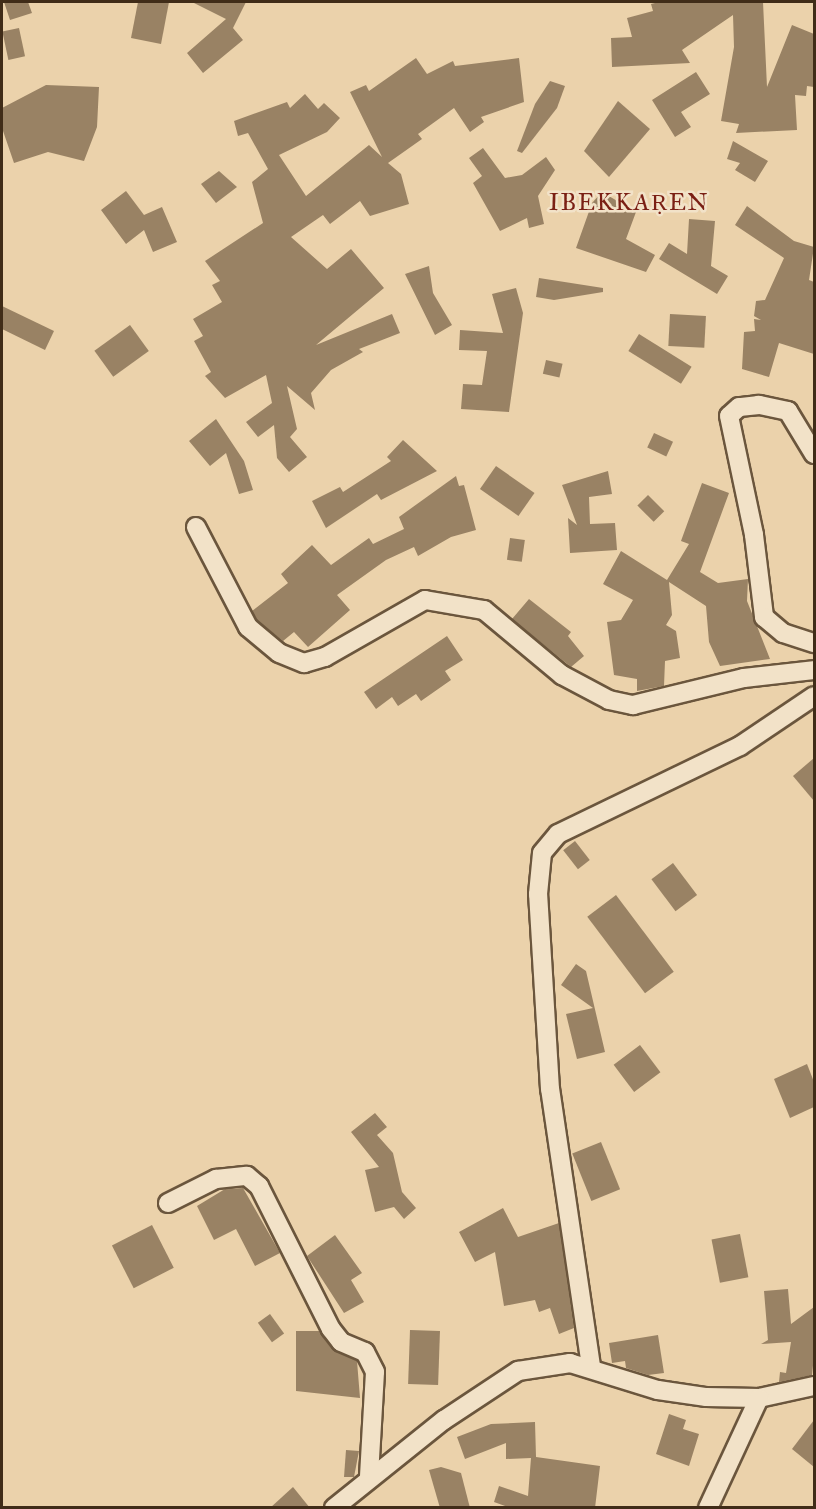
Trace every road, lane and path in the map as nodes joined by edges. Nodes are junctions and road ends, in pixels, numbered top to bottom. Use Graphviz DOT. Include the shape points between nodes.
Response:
graph roads {
  1 [pos="814,454"];
  2 [pos="196,527"];
  3 [pos="814,643"];
  4 [pos="814,670"];
  5 [pos="814,696"];
  6 [pos="168,1203"];
  7 [pos="591,1366"];
  8 [pos="814,1386"];
  9 [pos="759,1398"];
  10 [pos="369,1476"];
  11 [pos="334,1508"];
  12 [pos="708,1508"];
  1 -- 3 [label="street" via="788,411 759,405 739,407 729,416 754,535 764,617 783,633"];
  2 -- 4 [label="street" via="248,627 279,653 304,663 325,657 425,600 484,610 562,675 609,700 633,705 744,678"];
  5 -- 7 [label="street" via="740,746 558,834 542,853 538,894 550,1089"];
  6 -- 10 [label="street" via="216,1179 247,1176 259,1186 330,1329 341,1342 365,1352 375,1372"];
  7 -- 9 [label="street" via="658,1390"];
  7 -- 10 [label="street" via="546,1364 518,1371"];
  8 -- 9 [label="street"];
  9 -- 12 [label="street"];
  10 -- 11 [label="street"];
}
